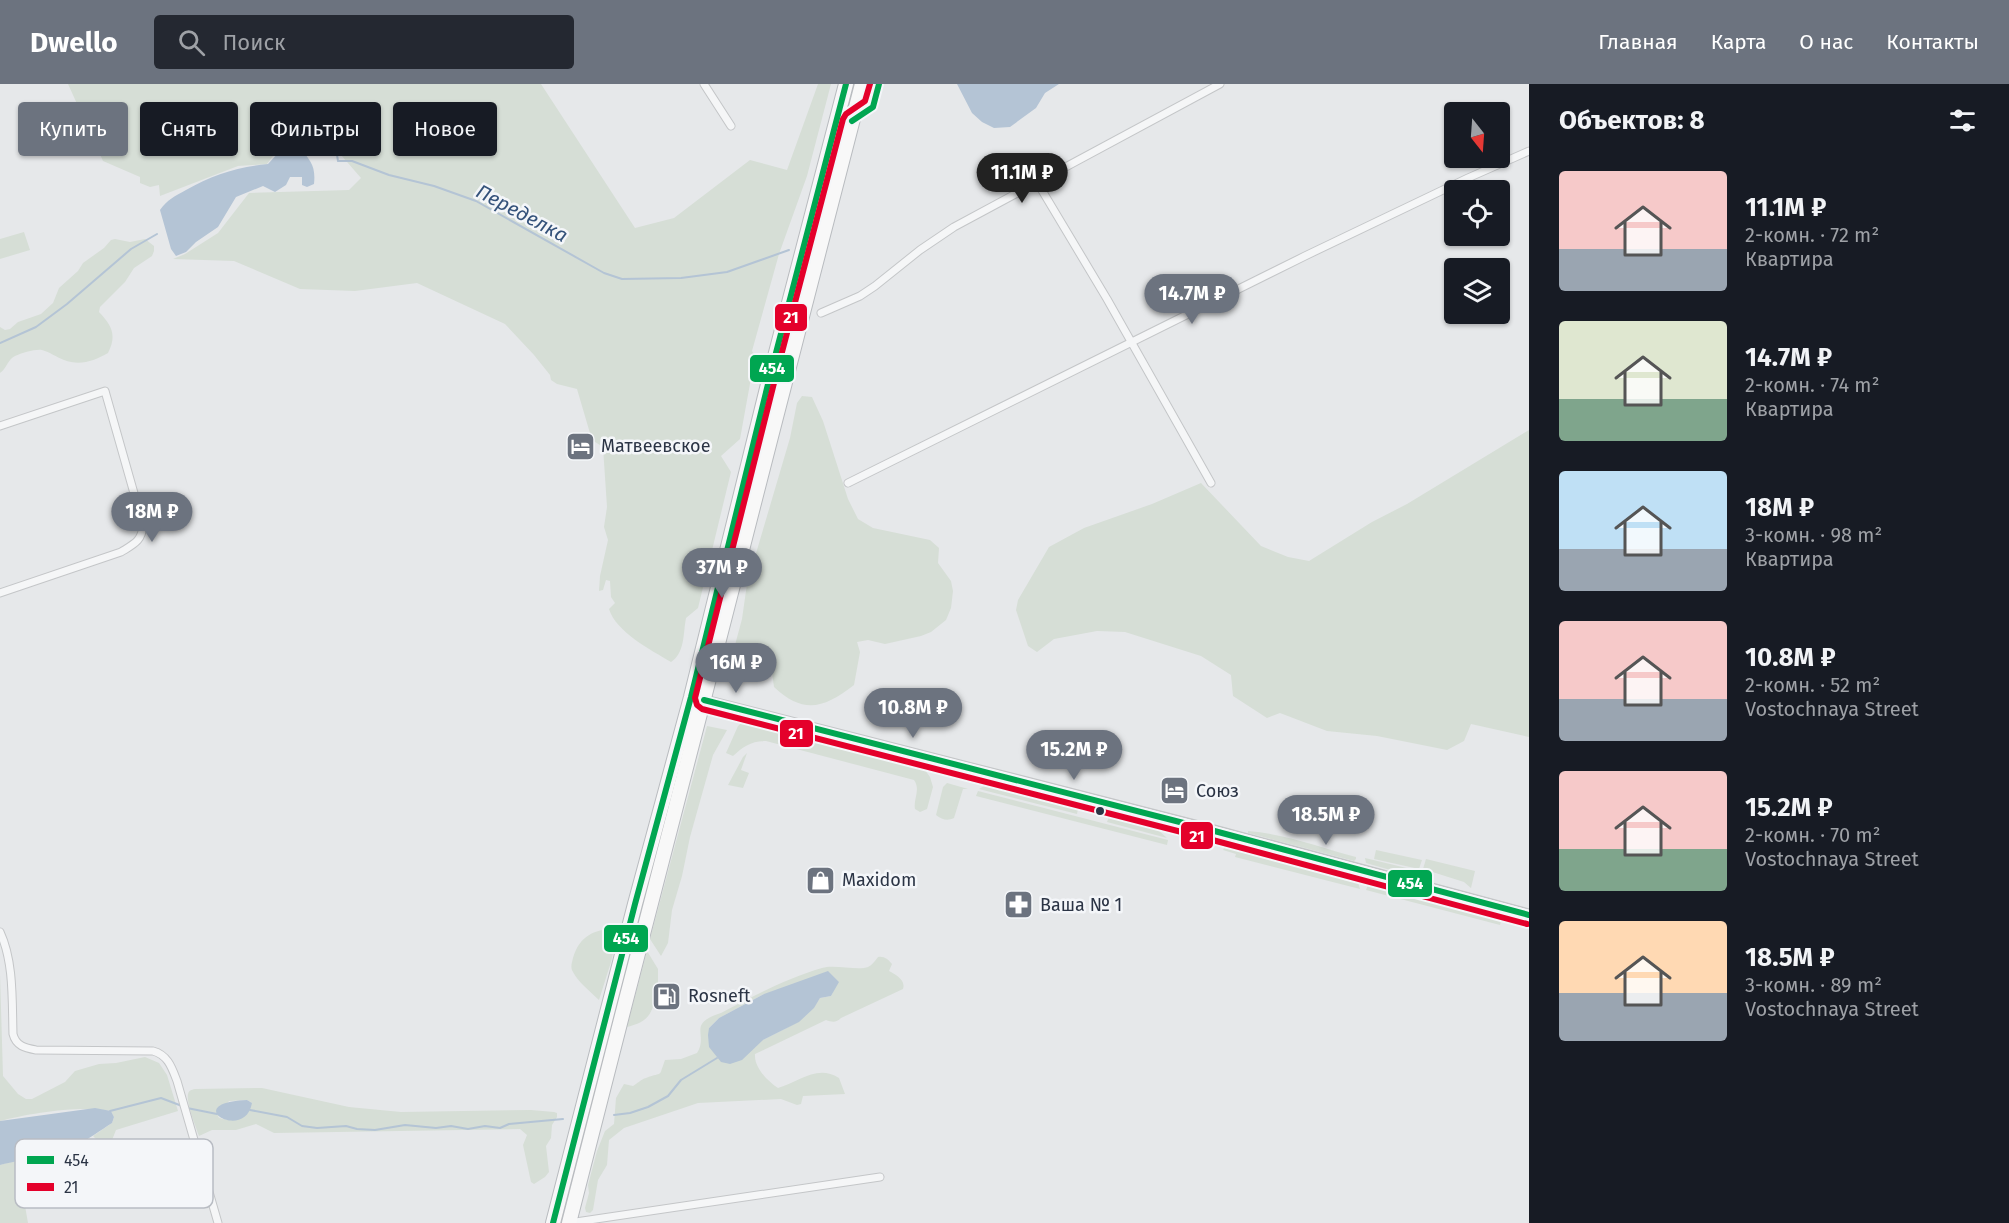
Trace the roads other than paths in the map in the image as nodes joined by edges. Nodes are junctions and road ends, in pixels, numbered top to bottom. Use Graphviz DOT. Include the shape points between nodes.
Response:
graph roads {
  1 [pos="704,84"];
  2 [pos="846,84"];
  3 [pos="862,84"];
  4 [pos="1220,84"];
  5 [pos="731,126"];
  6 [pos="1529,152"];
  7 [pos="1038,182"];
  8 [pos="821,313"];
  9 [pos="1130,341"];
  10 [pos="0,426"];
  11 [pos="848,483"];
  12 [pos="1211,483"];
  13 [pos="727,579"];
  14 [pos="0,593"];
  15 [pos="698,699"];
  16 [pos="1529,915"];
  17 [pos="0,932"];
  18 [pos="194,1139"];
  19 [pos="880,1177"];
  20 [pos="213,1206"];
  21 [pos="218,1223"];
  22 [pos="553,1223"];
  23 [pos="569,1223"];
  1 -- 5 [label="street"];
  2 -- 13 [label="highway" via="771,372"];
  3 -- 13 [label="highway"];
  4 -- 7 [label="street"];
  6 -- 9 [label="street"];
  7 -- 8 [label="street" via="938,237 860,296"];
  7 -- 9 [label="street"];
  9 -- 11 [label="street"];
  9 -- 12 [label="street"];
  10 -- 14 [label="street" via="105,391 143,525 142,535 121,552"];
  13 -- 15 [label="highway"];
  15 -- 16 [label="street"];
  15 -- 22 [label="highway" via="635,904"];
  15 -- 23 [label="highway"];
  17 -- 18 [label="street" via="10,973 15,1041 36,1050 162,1054 177,1081"];
  19 -- 23 [label="street"];
  20 -- 21 [label="street"];
}
